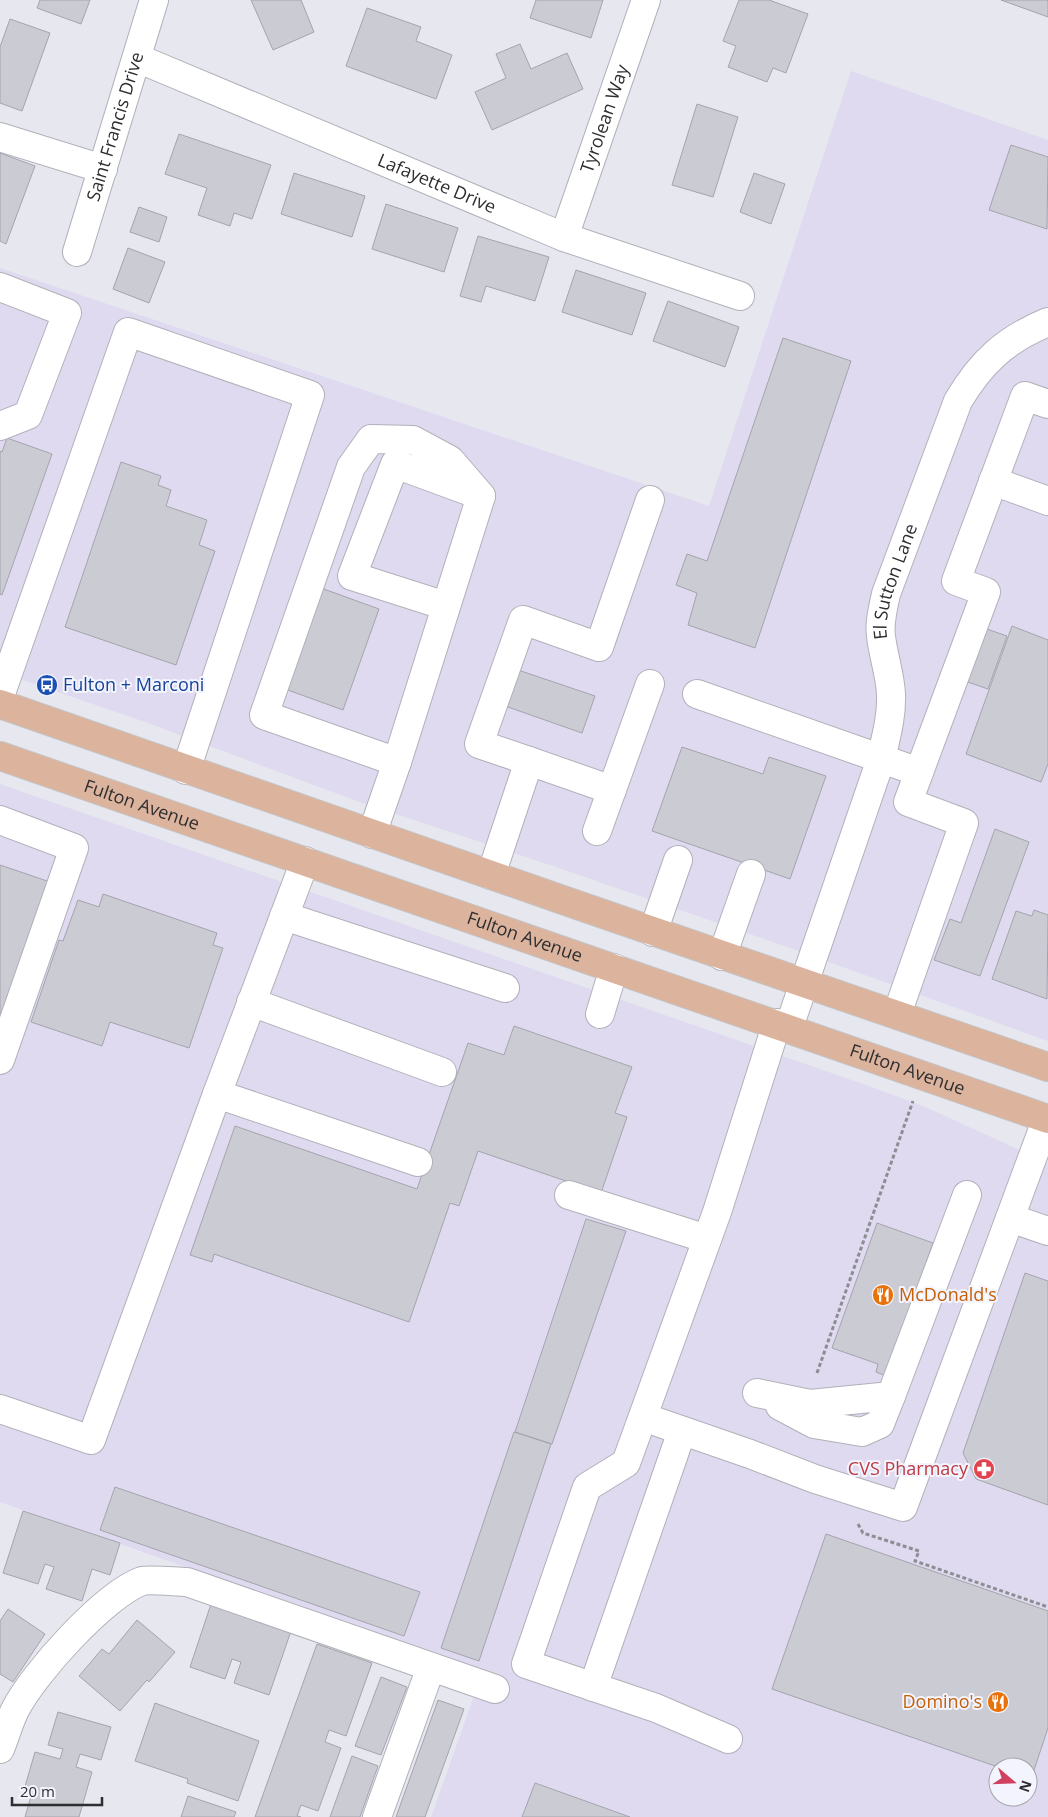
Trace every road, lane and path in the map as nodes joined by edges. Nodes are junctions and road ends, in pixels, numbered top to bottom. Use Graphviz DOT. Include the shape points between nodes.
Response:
graph roads {
  1 [pos="154,0"];
  2 [pos="646,0"];
  3 [pos="138,58"];
  4 [pos="0,137"];
  5 [pos="103,169"];
  6 [pos="564,237"];
  7 [pos="77,252"];
  8 [pos="0,287"];
  9 [pos="740,296"];
  10 [pos="1048,322"];
  11 [pos="1048,404"];
  12 [pos="0,426"];
  13 [pos="993,481"];
  14 [pos="481,496"];
  15 [pos="650,500"];
  16 [pos="1048,501"];
  17 [pos="446,606"];
  18 [pos="650,684"];
  19 [pos="697,694"];
  20 [pos="0,696"];
  21 [pos="0,704"];
  22 [pos="0,757"];
  23 [pos="881,758"];
  24 [pos="530,761"];
  25 [pos="397,762"];
  26 [pos="186,770"];
  27 [pos="919,772"];
  28 [pos="612,790"];
  29 [pos="0,820"];
  30 [pos="598,831"];
  31 [pos="372,834"];
  32 [pos="678,860"];
  33 [pos="305,862"];
  34 [pos="751,874"];
  35 [pos="491,876"];
  36 [pos="284,916"];
  37 [pos="653,932"];
  38 [pos="722,956"];
  39 [pos="614,968"];
  40 [pos="804,983"];
  41 [pos="506,988"];
  42 [pos="252,1002"];
  43 [pos="600,1014"];
  44 [pos="897,1014"];
  45 [pos="783,1025"];
  46 [pos="0,1060"];
  47 [pos="1048,1067"];
  48 [pos="442,1072"];
  49 [pos="217,1094"];
  50 [pos="1048,1118"];
  51 [pos="418,1162"];
  52 [pos="568,1195"];
  53 [pos="967,1195"];
  54 [pos="1010,1218"];
  55 [pos="1048,1231"];
  56 [pos="707,1239"];
  57 [pos="757,1393"];
  58 [pos="0,1408"];
  59 [pos="642,1417"];
  60 [pos="682,1431"];
  61 [pos="431,1667"];
  62 [pos="582,1684"];
  63 [pos="495,1689"];
  64 [pos="728,1739"];
  65 [pos="0,1749"];
  66 [pos="377,1817"];
  1 -- 3 [label="street, Saint Francis Drive"];
  2 -- 6 [label="street, Tyrolean Way"];
  3 -- 5 [label="street, Saint Francis Drive"];
  3 -- 6 [label="street, Lafayette Drive"];
  4 -- 5 [label="street"];
  5 -- 7 [label="street, Saint Francis Drive"];
  6 -- 9 [label="street, Lafayette Drive"];
  8 -- 12 [label="street" via="67,314 28,414"];
  10 -- 23 [label="street, El Sutton Lane" via="1018,336 997,351 970,380 958,401 886,594 880,634 891,692 891,712"];
  11 -- 13 [label="street" via="1025,396"];
  13 -- 16 [label="street"];
  13 -- 27 [label="street" via="956,581 986,592"];
  14 -- 17 [label="street"];
  14 -- 17 [label="street" via="394,464 352,576"];
  14 -- 25 [label="street" via="450,460 413,440 372,439 351,467 264,715"];
  15 -- 24 [label="street" via="599,647 523,620 479,744"];
  17 -- 25 [label="street"];
  18 -- 28 [label="street"];
  19 -- 23 [label="street"];
  20 -- 26 [label="street" via="128,332 310,395"];
  21 -- 26 [label="main road"];
  22 -- 33 [label="main road, Fulton Avenue"];
  23 -- 27 [label="street"];
  23 -- 40 [label="street, El Sutton Lane"];
  24 -- 28 [label="street"];
  24 -- 35 [label="street"];
  25 -- 31 [label="street"];
  26 -- 31 [label="main road"];
  27 -- 44 [label="street" via="908,802 964,822"];
  28 -- 30 [label="street"];
  29 -- 46 [label="street" via="74,848"];
  31 -- 35 [label="main road"];
  32 -- 37 [label="street"];
  33 -- 36 [label="street"];
  33 -- 39 [label="main road, Fulton Avenue"];
  34 -- 38 [label="street"];
  35 -- 37 [label="main road"];
  36 -- 41 [label="street"];
  36 -- 42 [label="street"];
  37 -- 38 [label="main road"];
  38 -- 40 [label="main road"];
  39 -- 43 [label="street"];
  39 -- 45 [label="main road, Fulton Avenue"];
  40 -- 44 [label="main road"];
  40 -- 45 [label="street, El Sutton Lane"];
  42 -- 48 [label="street"];
  42 -- 49 [label="street"];
  44 -- 47 [label="main road"];
  45 -- 50 [label="main road, Fulton Avenue"];
  45 -- 56 [label="street, El Sutton Lane"];
  49 -- 51 [label="street"];
  49 -- 58 [label="street" via="91,1440"];
  50 -- 54 [label="street"];
  52 -- 56 [label="street"];
  53 -- 57 [label="street" via="891,1396 810,1404"];
  54 -- 55 [label="street"];
  54 -- 60 [label="street" via="903,1507"];
  56 -- 59 [label="street, El Sutton Lane"];
  59 -- 60 [label="street"];
  59 -- 62 [label="street, El Sutton Lane" via="626,1463 587,1488 526,1664"];
  60 -- 62 [label="street"];
  61 -- 63 [label="street"];
  61 -- 65 [label="street" via="187,1582 143,1581 118,1594 93,1615 38,1675 15,1710"];
  61 -- 66 [label="street"];
  62 -- 64 [label="street" via="656,1708"];
}
